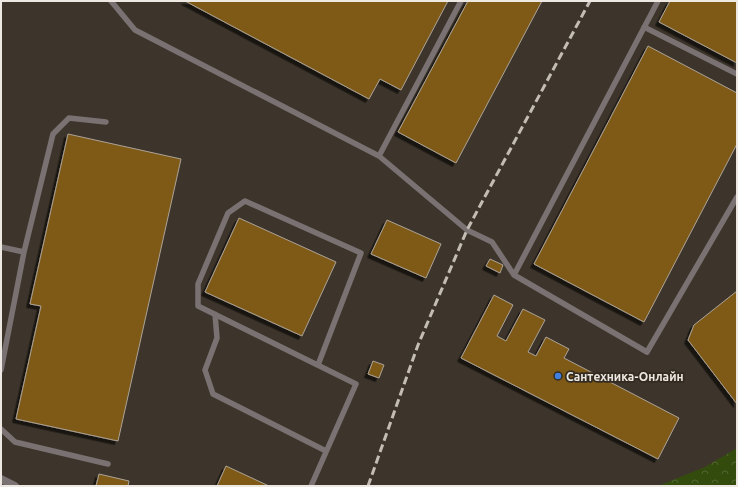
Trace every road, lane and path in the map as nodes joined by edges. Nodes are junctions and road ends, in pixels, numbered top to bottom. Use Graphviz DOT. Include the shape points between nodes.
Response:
graph roads {
  1 [pos="111,1"];
  2 [pos="461,1"];
  3 [pos="658,1"];
  4 [pos="644,27"];
  5 [pos="737,74"];
  6 [pos="106,122"];
  7 [pos="379,156"];
  8 [pos="737,197"];
  9 [pos="1,247"];
  10 [pos="24,252"];
  11 [pos="514,275"];
  12 [pos="215,314"];
  13 [pos="318,365"];
  14 [pos="1,370"];
  15 [pos="1,429"];
  16 [pos="326,451"];
  17 [pos="108,464"];
  18 [pos="1,479"];
  19 [pos="15,486"];
  20 [pos="311,486"];
  1 -- 7 [label="lane" via="134,30"];
  2 -- 7 [label="lane"];
  3 -- 4 [label="lane"];
  4 -- 5 [label="lane"];
  4 -- 11 [label="lane"];
  6 -- 10 [label="lane" via="69,118 53,134"];
  7 -- 11 [label="lane" via="467,230 492,242"];
  8 -- 11 [label="lane" via="647,352"];
  9 -- 10 [label="lane"];
  10 -- 14 [label="lane"];
  12 -- 13 [label="lane"];
  12 -- 13 [label="lane" via="198,306 198,284 228,213 245,201 361,253"];
  12 -- 16 [label="lane" via="217,338 205,370 213,394"];
  13 -- 16 [label="lane" via="356,384"];
  15 -- 17 [label="lane" via="15,442"];
  16 -- 20 [label="lane"];
  18 -- 19 [label="street"];
}
